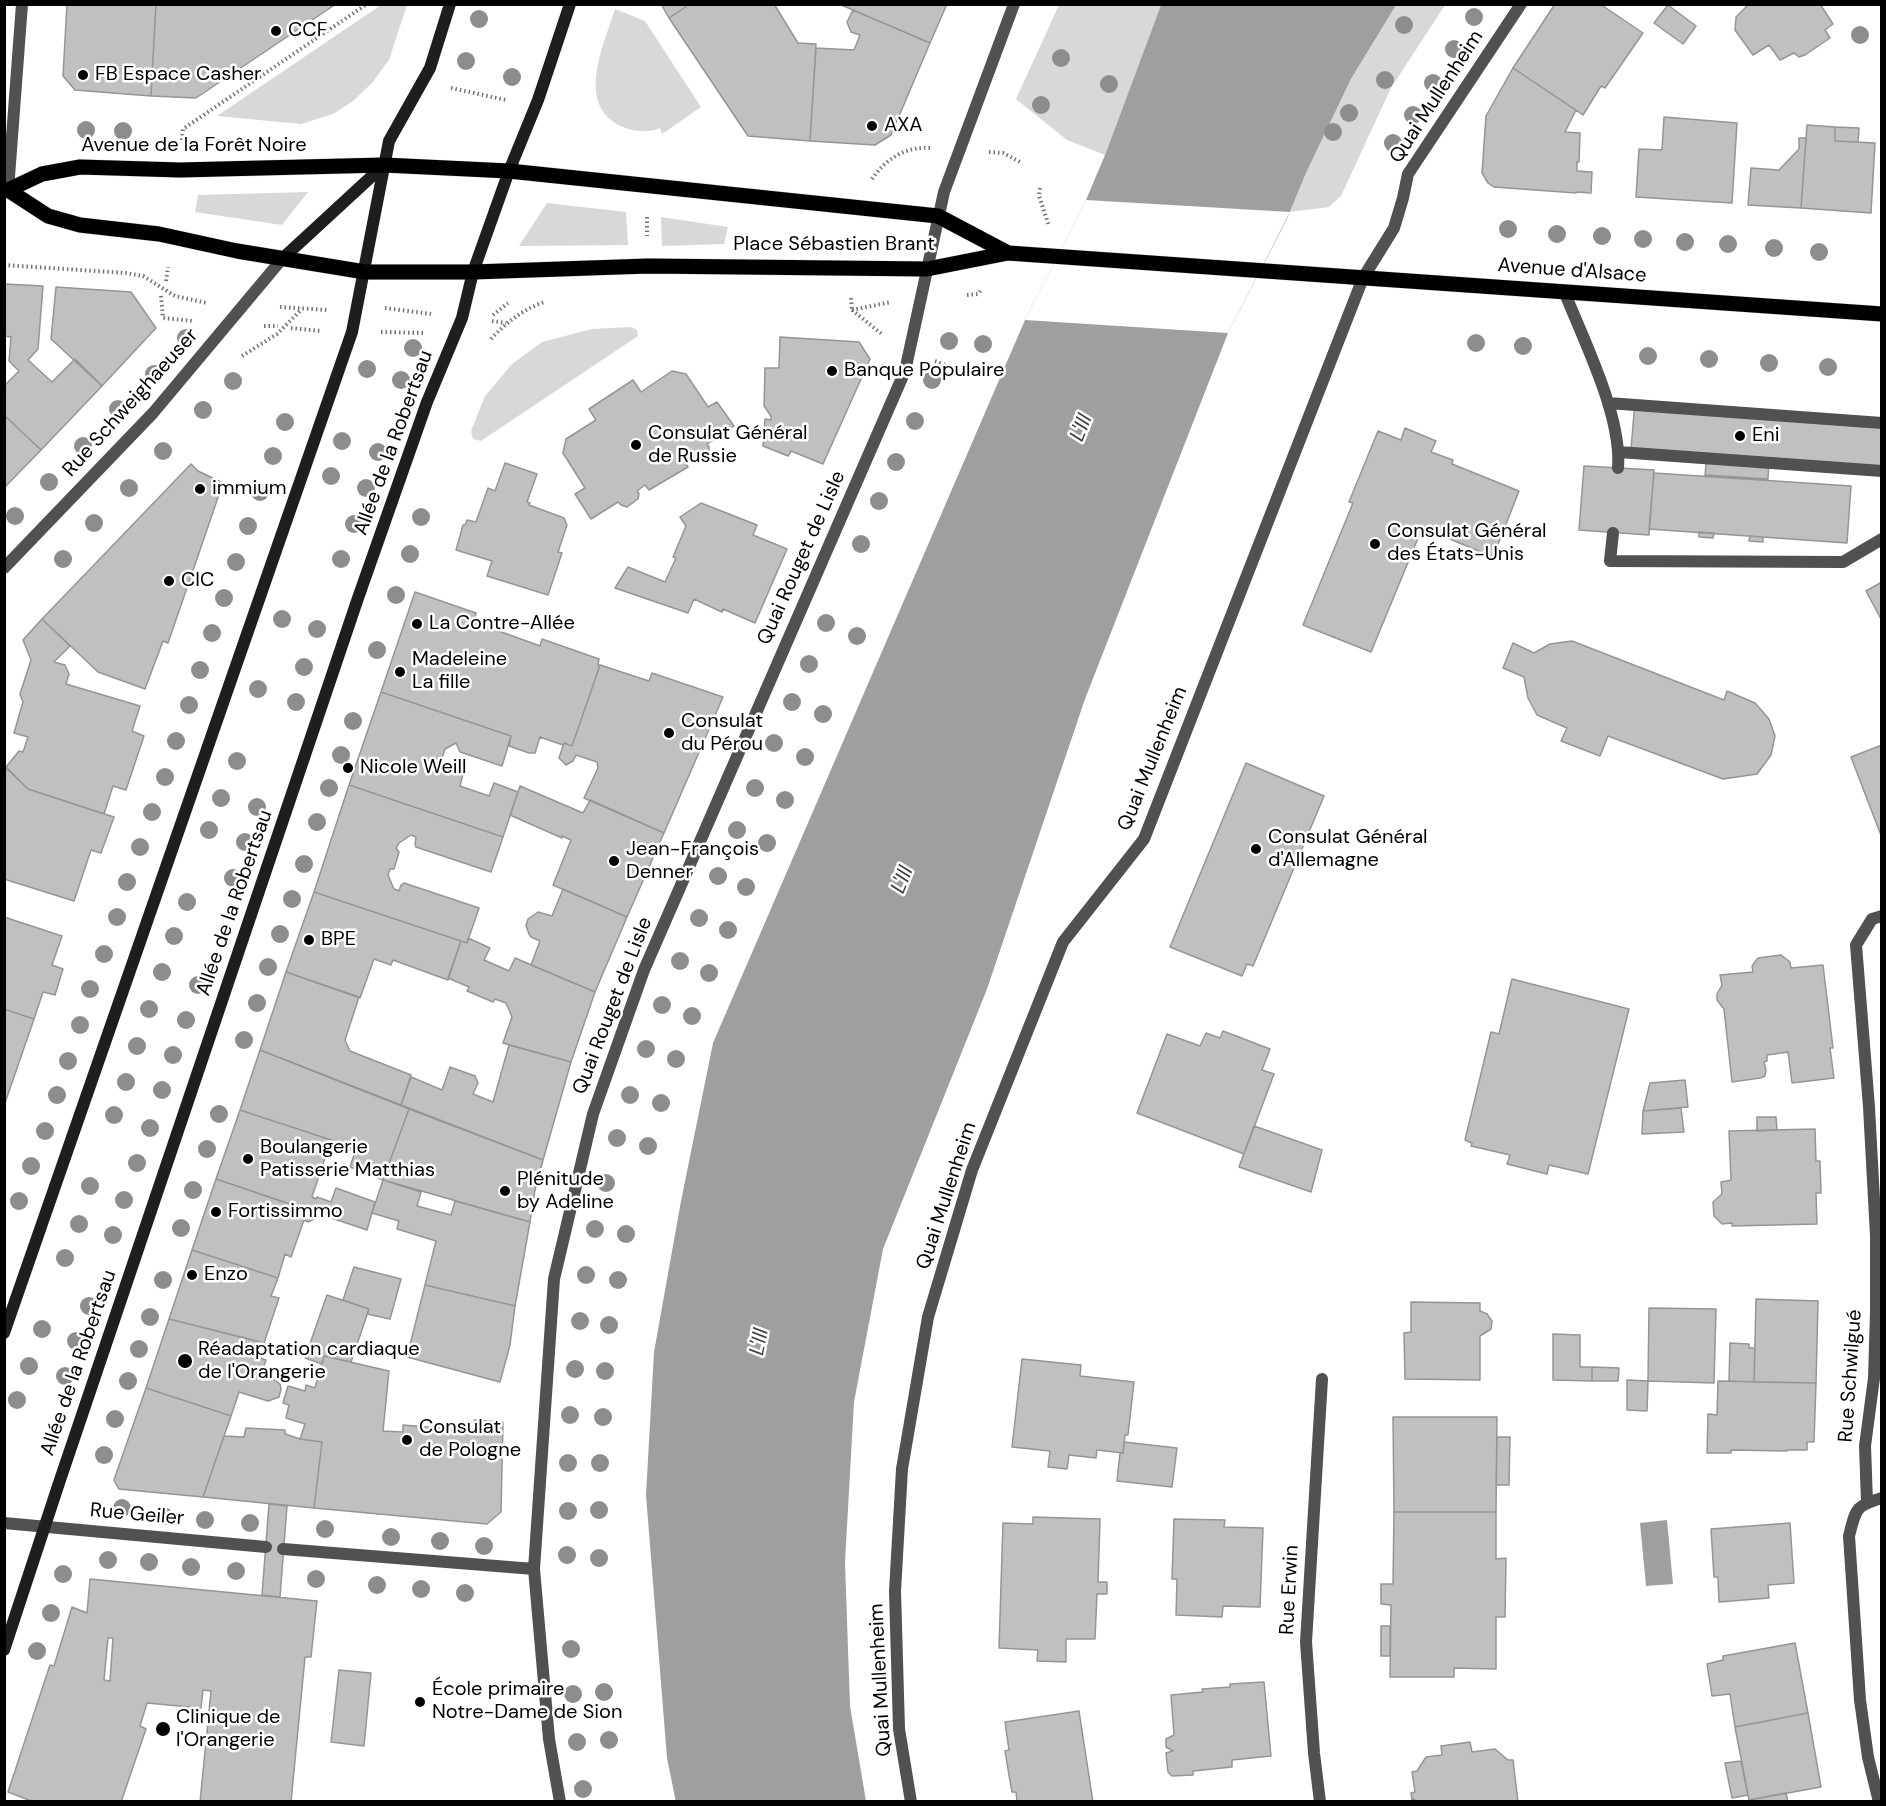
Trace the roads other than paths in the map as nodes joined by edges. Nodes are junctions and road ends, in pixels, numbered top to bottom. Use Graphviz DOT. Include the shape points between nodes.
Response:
graph roads {
  1 [pos="22,4"];
  2 [pos="450,4"];
  3 [pos="570,4"];
  4 [pos="1014,4"];
  5 [pos="1521,4"];
  6 [pos="384,165"];
  7 [pos="509,171"];
  8 [pos="6,190"];
  9 [pos="939,216"];
  10 [pos="1008,253"];
  11 [pos="282,259"];
  12 [pos="927,269"];
  13 [pos="364,272"];
  14 [pos="473,272"];
  15 [pos="1363,278"];
  16 [pos="1564,291"];
  17 [pos="1881,314"];
  18 [pos="1608,403"];
  19 [pos="1881,423"];
  20 [pos="1619,452"];
  21 [pos="1618,468"];
  22 [pos="1881,471"];
  23 [pos="1613,532"];
  24 [pos="1881,539"];
  25 [pos="4,568"];
  26 [pos="1881,916"];
  27 [pos="4,1333"];
  28 [pos="1322,1379"];
  29 [pos="1881,1498"];
  30 [pos="1867,1502"];
  31 [pos="4,1523"];
  32 [pos="46,1525"];
  33 [pos="266,1547"];
  34 [pos="284,1549"];
  35 [pos="534,1569"];
  36 [pos="4,1650"];
  37 [pos="560,1802"];
  38 [pos="911,1802"];
  39 [pos="1320,1802"];
  40 [pos="1879,1802"];
  1 -- 8 [label="street"];
  2 -- 6 [label="main road" via="430,68 389,141"];
  3 -- 7 [label="main road"];
  4 -- 9 [label="street, Quai Rouget de Lisle" via="944,192"];
  5 -- 15 [label="street, Quai Mullenheim" via="1408,174 1394,228"];
  6 -- 7 [label="main road, Place Sébastien Brant"];
  6 -- 8 [label="main road, Avenue de la Forêt Noire" via="180,170 80,166 42,174"];
  6 -- 11 [label="main road"];
  6 -- 13 [label="main road"];
  7 -- 9 [label="main road, Place Sébastien Brant"];
  7 -- 14 [label="main road, Allée de la Robertsau"];
  8 -- 11 [label="main road" via="48,216 80,225 159,234"];
  9 -- 10 [label="main road, Place Sébastien Brant"];
  9 -- 12 [label="street, Quai Rouget de Lisle"];
  10 -- 12 [label="main road, Place Sébastien Brant"];
  10 -- 15 [label="main road, Avenue d'Alsace"];
  11 -- 13 [label="main road"];
  11 -- 25 [label="street, Rue Schweighaeuser" via="153,412"];
  12 -- 14 [label="main road, Place Sébastien Brant" via="648,266"];
  12 -- 35 [label="street, Quai Rouget de Lisle" via="905,371 644,970 593,1114 554,1279"];
  13 -- 14 [label="main road, Place Sébastien Brant"];
  13 -- 27 [label="main road" via="352,332"];
  14 -- 32 [label="main road, Allée de la Robertsau" via="462,318 427,402 357,601"];
  15 -- 16 [label="main road, Avenue d'Alsace"];
  15 -- 38 [label="street, Quai Mullenheim" via="1144,839 1063,942 972,1170 928,1317 902,1469 895,1591 899,1729"];
  16 -- 17 [label="main road, Avenue d'Alsace"];
  16 -- 18 [label="street"];
  18 -- 19 [label="street"];
  18 -- 20 [label="street"];
  20 -- 21 [label="street"];
  20 -- 22 [label="street"];
  23 -- 24 [label="street" via="1610,561 1843,562"];
  26 -- 30 [label="street, Rue Schwilgué" via="1872,919 1856,945 1876,1236 1874,1378 1865,1446"];
  28 -- 39 [label="street, Rue Erwin" via="1306,1642"];
  29 -- 30 [label="street"];
  30 -- 40 [label="street" via="1856,1511 1850,1536 1860,1700"];
  31 -- 32 [label="street, Rue Geiler"];
  32 -- 33 [label="street, Rue Geiler"];
  32 -- 36 [label="main road, Allée de la Robertsau"];
  34 -- 35 [label="street"];
  35 -- 37 [label="street, Quai Rouget de Lisle" via="549,1739"];
}
